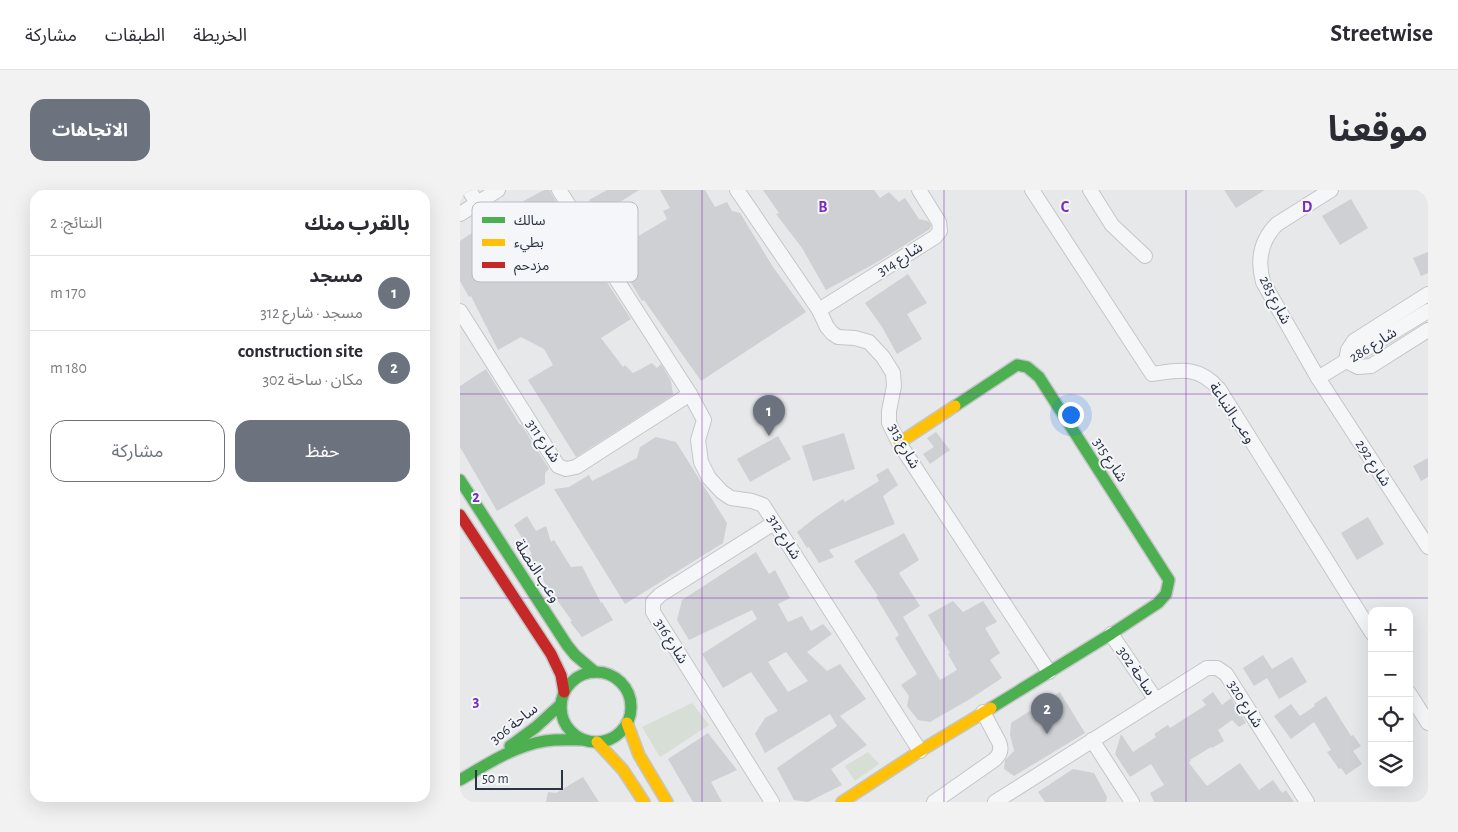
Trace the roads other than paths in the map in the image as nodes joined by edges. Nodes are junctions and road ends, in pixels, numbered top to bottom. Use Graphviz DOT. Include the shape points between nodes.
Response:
graph roads {
  1 [pos="469,190"];
  2 [pos="498,190"];
  3 [pos="560,190"];
  4 [pos="737,190"];
  5 [pos="919,190"];
  6 [pos="1032,190"];
  7 [pos="1090,190"];
  8 [pos="1331,190"];
  9 [pos="476,202"];
  10 [pos="479,202"];
  11 [pos="568,202"];
  12 [pos="472,206"];
  13 [pos="460,214"];
  14 [pos="1145,256"];
  15 [pos="619,282"];
  16 [pos="1428,294"];
  17 [pos="819,310"];
  18 [pos="1428,311"];
  19 [pos="460,312"];
  20 [pos="1428,330"];
  21 [pos="1346,361"];
  22 [pos="1318,378"];
  23 [pos="690,394"];
  24 [pos="898,443"];
  25 [pos="460,480"];
  26 [pos="460,514"];
  27 [pos="774,523"];
  28 [pos="1428,547"];
  29 [pos="1368,627"];
  30 [pos="1111,634"];
  31 [pos="595,672"];
  32 [pos="1049,672"];
  33 [pos="564,692"];
  34 [pos="1412,697"];
  35 [pos="1156,700"];
  36 [pos="560,705"];
  37 [pos="983,712"];
  38 [pos="627,723"];
  39 [pos="1428,723"];
  40 [pos="584,740"];
  41 [pos="1092,740"];
  42 [pos="597,742"];
  43 [pos="920,751"];
  44 [pos="485,765"];
  45 [pos="460,780"];
  46 [pos="644,802"];
  47 [pos="667,802"];
  48 [pos="772,802"];
  49 [pos="842,802"];
  50 [pos="934,802"];
  51 [pos="995,802"];
  52 [pos="1132,802"];
  53 [pos="1307,802"];
  1 -- 9 [label="street"];
  2 -- 10 [label="street"];
  3 -- 11 [label="street, شارع 312"];
  4 -- 17 [label="street, شارع 313"];
  5 -- 17 [label="street, شارع 314" via="939,222 940,230 935,237"];
  6 -- 29 [label="street, وعب النباعة" via="1152,374 1194,371 1219,389"];
  7 -- 14 [label="street" via="1112,225"];
  8 -- 22 [label="street, شارع 285" via="1277,224 1263,244 1259,263 1263,282"];
  12 -- 13 [label="street"];
  15 -- 23 [label="street, شارع 312"];
  16 -- 21 [label="street" via="1354,341"];
  17 -- 24 [label="street, شارع 313" via="832,333 838,337 870,342 893,373 889,422"];
  18 -- 21 [label="street, شارع 286"];
  19 -- 23 [label="street, شارع 311" via="558,466 566,469 576,468"];
  20 -- 21 [label="street" via="1372,366 1358,367"];
  21 -- 22 [label="street, شارع 286"];
  22 -- 28 [label="street, شارع 292"];
  23 -- 27 [label="street, شارع 312" via="704,420 698,440 701,462 709,478 731,498 763,504"];
  24 -- 30 [label="street, شارع 315" via="1017,365 1027,366 1039,377 1168,580 1166,594 1158,603"];
  24 -- 32 [label="street, شارع 313"];
  25 -- 31 [label="street, وعب النصلة" via="567,645"];
  26 -- 33 [label="street" via="551,654 561,675"];
  27 -- 43 [label="street, شارع 312"];
  27 -- 48 [label="street, شارع 316" via="653,602 653,612"];
  30 -- 32 [label="street, ساحة 302"];
  30 -- 35 [label="street, ساحة 302"];
  31 -- 33 [label="street" via="576,677"];
  31 -- 38 [label="street" via="618,679 626,688 630,700"];
  32 -- 37 [label="street, ساحة 302"];
  33 -- 36 [label="street"];
  34 -- 39 [label="street"];
  35 -- 41 [label="street, ساحة 302"];
  35 -- 53 [label="street, شارع 320" via="1207,668 1217,668 1226,674"];
  36 -- 40 [label="street" via="566,727"];
  36 -- 44 [label="street, ساحة 306"];
  37 -- 43 [label="street, ساحة 302"];
  37 -- 50 [label="street" via="999,742 999,754"];
  38 -- 42 [label="street" via="619,733"];
  38 -- 47 [label="street" via="636,750"];
  40 -- 42 [label="street"];
  40 -- 44 [label="street, ساحة 306" via="542,742 510,752"];
  41 -- 51 [label="street, ساحة 302"];
  41 -- 52 [label="street"];
  42 -- 46 [label="street" via="626,774"];
  43 -- 49 [label="street"];
  44 -- 45 [label="street, ساحة 306"];
}
